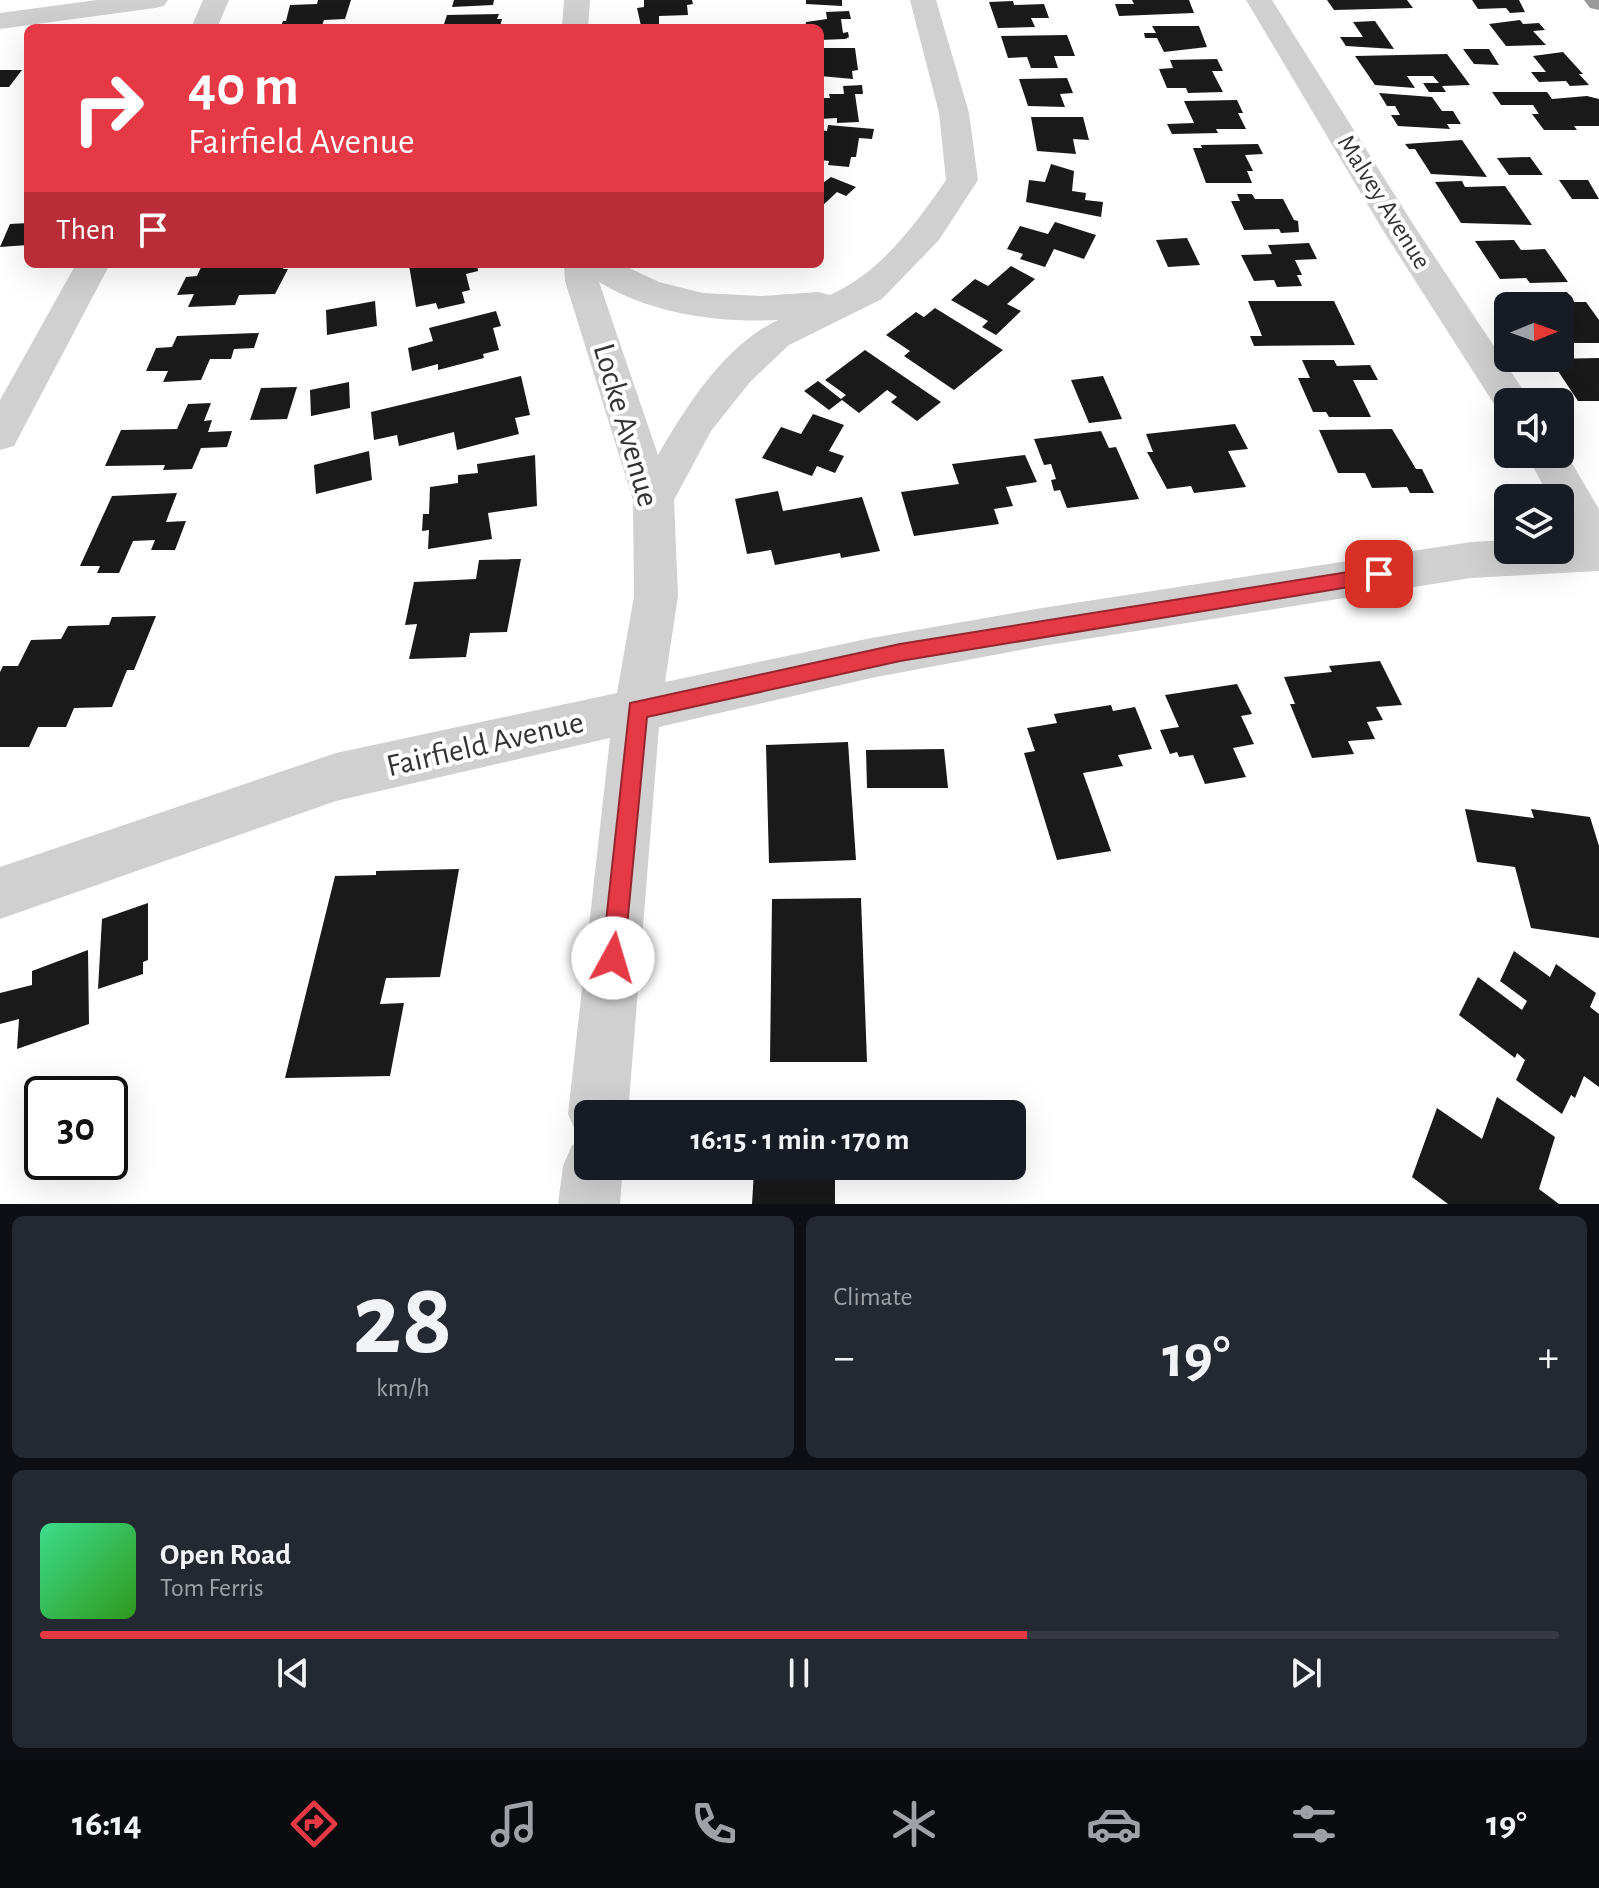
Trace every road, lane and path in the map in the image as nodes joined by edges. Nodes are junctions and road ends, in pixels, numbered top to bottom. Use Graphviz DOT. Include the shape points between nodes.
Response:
graph roads {
  1 [pos="155,0"];
  2 [pos="216,0"];
  3 [pos="577,0"];
  4 [pos="923,0"];
  5 [pos="1259,0"];
  6 [pos="0,21"];
  7 [pos="206,24"];
  8 [pos="575,24"];
  9 [pos="91,268"];
  10 [pos="581,268"];
  11 [pos="602,268"];
  12 [pos="848,300"];
  13 [pos="1503,388"];
  14 [pos="0,435"];
  15 [pos="1554,468"];
  16 [pos="653,500"];
  17 [pos="1599,546"];
  18 [pos="1599,553"];
  19 [pos="637,710"];
  20 [pos="0,893"];
  21 [pos="599,1100"];
  22 [pos="592,1180"];
  23 [pos="589,1204"];
  1 -- 6 [label="street"];
  2 -- 7 [label="street"];
  3 -- 8 [label="street"];
  4 -- 12 [label="street" via="954,113 962,180 927,232 870,291"];
  5 -- 13 [label="street, Malvey Avenue"];
  9 -- 14 [label="street"];
  10 -- 16 [label="street, Locke Avenue"];
  11 -- 12 [label="street" via="628,284 729,308 777,310"];
  12 -- 16 [label="street" via="776,336 737,372 697,421"];
  15 -- 17 [label="street"];
  16 -- 19 [label="street, Locke Avenue" via="656,596"];
  18 -- 19 [label="street, Fairfield Avenue" via="1471,560 1042,627"];
  19 -- 20 [label="street, Fairfield Avenue" via="336,777"];
  19 -- 21 [label="street, Locke Avenue"];
  22 -- 23 [label="street"];
}
